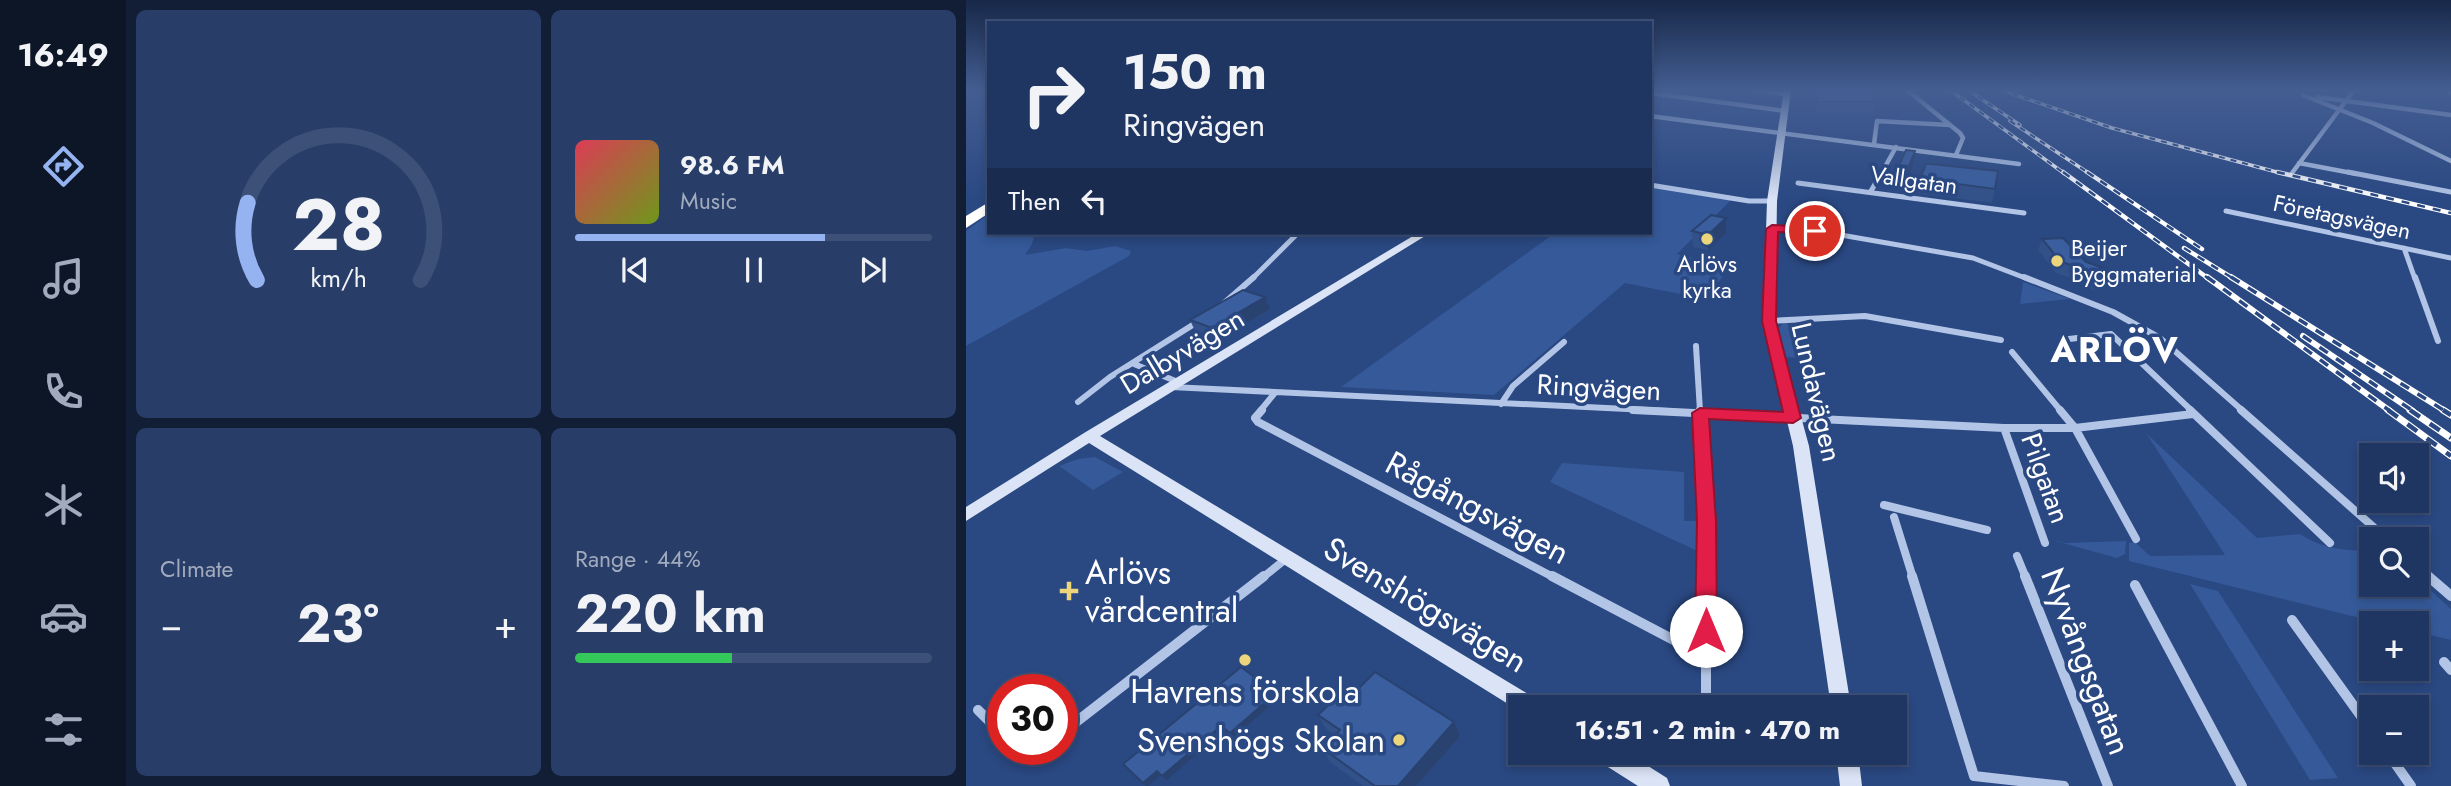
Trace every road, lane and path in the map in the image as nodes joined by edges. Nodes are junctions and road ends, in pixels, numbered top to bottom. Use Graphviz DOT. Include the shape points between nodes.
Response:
graph roads {
  1 [pos="1733,127"];
  2 [pos="1783,127"];
  3 [pos="1876,127"];
  4 [pos="1952,127"];
  5 [pos="2326,127"];
  6 [pos="2377,127"];
  7 [pos="1782,133"];
  8 [pos="1874,144"];
  9 [pos="1896,147"];
  10 [pos="1956,155"];
  11 [pos="2451,161"];
  12 [pos="2299,163"];
  13 [pos="2019,164"];
  14 [pos="2292,173"];
  15 [pos="1798,183"];
  16 [pos="1652,185"];
  17 [pos="1871,191"];
  18 [pos="2451,192"];
  19 [pos="987,199"];
  20 [pos="1772,201"];
  21 [pos="987,207"];
  22 [pos="2226,211"];
  23 [pos="2024,213"];
  24 [pos="966,214"];
  25 [pos="966,223"];
  26 [pos="1772,229"];
  27 [pos="1296,235"];
  28 [pos="1422,235"];
  29 [pos="2404,248"];
  30 [pos="2451,258"];
  31 [pos="1212,312"];
  32 [pos="1204,318"];
  33 [pos="1769,321"];
  34 [pos="2069,338"];
  35 [pos="2001,340"];
  36 [pos="2438,341"];
  37 [pos="1564,342"];
  38 [pos="1696,346"];
  39 [pos="2012,352"];
  40 [pos="1134,364"];
  41 [pos="1175,385"];
  42 [pos="1274,394"];
  43 [pos="1077,402"];
  44 [pos="1501,404"];
  45 [pos="1700,413"];
  46 [pos="2193,414"];
  47 [pos="1793,418"];
  48 [pos="2004,428"];
  49 [pos="2075,428"];
  50 [pos="1089,436"];
  51 [pos="1884,505"];
  52 [pos="966,515"];
  53 [pos="1894,517"];
  54 [pos="2373,527"];
  55 [pos="1987,530"];
  56 [pos="2136,539"];
  57 [pos="2045,543"];
  58 [pos="2330,543"];
  59 [pos="2017,555"];
  60 [pos="1287,558"];
  61 [pos="2429,577"];
  62 [pos="2135,585"];
  63 [pos="2451,596"];
  64 [pos="2292,620"];
  65 [pos="1706,657"];
  66 [pos="1511,695"];
  67 [pos="1706,695"];
  68 [pos="1839,695"];
  69 [pos="978,710"];
  70 [pos="2359,713"];
  71 [pos="987,719"];
  72 [pos="1078,721"];
  73 [pos="1626,765"];
  74 [pos="1849,765"];
  75 [pos="2396,765"];
  76 [pos="1659,786"];
  77 [pos="1851,786"];
  78 [pos="2064,786"];
  79 [pos="2108,786"];
  80 [pos="2242,786"];
  81 [pos="2411,786"];
  1 -- 7 [label="street"];
  2 -- 7 [label="main road, Lundavägen"];
  3 -- 8 [label="street"];
  4 -- 10 [label="street" via="1963,138"];
  5 -- 12 [label="street"];
  6 -- 11 [label="street"];
  7 -- 8 [label="street"];
  7 -- 20 [label="main road, Lundavägen"];
  8 -- 9 [label="street"];
  9 -- 10 [label="street"];
  9 -- 17 [label="street"];
  10 -- 13 [label="street"];
  12 -- 14 [label="street"];
  12 -- 18 [label="street"];
  15 -- 17 [label="street, Vallgatan"];
  16 -- 20 [label="street"];
  17 -- 23 [label="street, Vallgatan"];
  19 -- 24 [label="highway"];
  20 -- 26 [label="main road, Lundavägen"];
  21 -- 25 [label="highway"];
  22 -- 29 [label="street, Företagsvägen"];
  26 -- 33 [label="main road, Lundavägen"];
  26 -- 54 [label="street" via="1818,231 1965,256 2130,319 2160,338"];
  27 -- 31 [label="street" via="1269,265"];
  28 -- 41 [label="main road, Dalbyvägen"];
  29 -- 30 [label="street, Företagsvägen"];
  29 -- 36 [label="street"];
  32 -- 40 [label="street"];
  33 -- 35 [label="street" via="1866,316"];
  33 -- 47 [label="main road, Lundavägen"];
  34 -- 46 [label="street" via="2111,334"];
  37 -- 44 [label="street" via="1513,386"];
  38 -- 45 [label="street"];
  39 -- 49 [label="street"];
  40 -- 41 [label="street, Ringvägen"];
  40 -- 43 [label="street"];
  41 -- 42 [label="street, Ringvägen"];
  41 -- 50 [label="main road, Dalbyvägen"];
  42 -- 44 [label="street, Ringvägen"];
  42 -- 65 [label="street, Rågångsvägen" via="1257,412 1258,422"];
  44 -- 45 [label="street, Ringvägen"];
  45 -- 47 [label="street, Ringvägen"];
  45 -- 65 [label="street"];
  46 -- 49 [label="street, Ringvägen"];
  46 -- 58 [label="street"];
  47 -- 48 [label="street, Ringvägen"];
  47 -- 68 [label="main road, Lundavägen"];
  48 -- 49 [label="street, Ringvägen"];
  48 -- 57 [label="street, Pilgatan"];
  49 -- 56 [label="street"];
  50 -- 52 [label="main road, Dalbyvägen"];
  50 -- 60 [label="main road, Svenshögsvägen"];
  51 -- 55 [label="street"];
  53 -- 78 [label="street" via="1974,776"];
  59 -- 79 [label="street, Nyvångsgatan"];
  60 -- 66 [label="main road, Svenshögsvägen"];
  60 -- 72 [label="street, Svenshögsvägen"];
  61 -- 63 [label="street"];
  62 -- 80 [label="street"];
  64 -- 70 [label="street"];
  65 -- 67 [label="street"];
  69 -- 71 [label="street"];
  73 -- 76 [label="main road"];
  74 -- 77 [label="main road"];
  75 -- 81 [label="street"];
}
